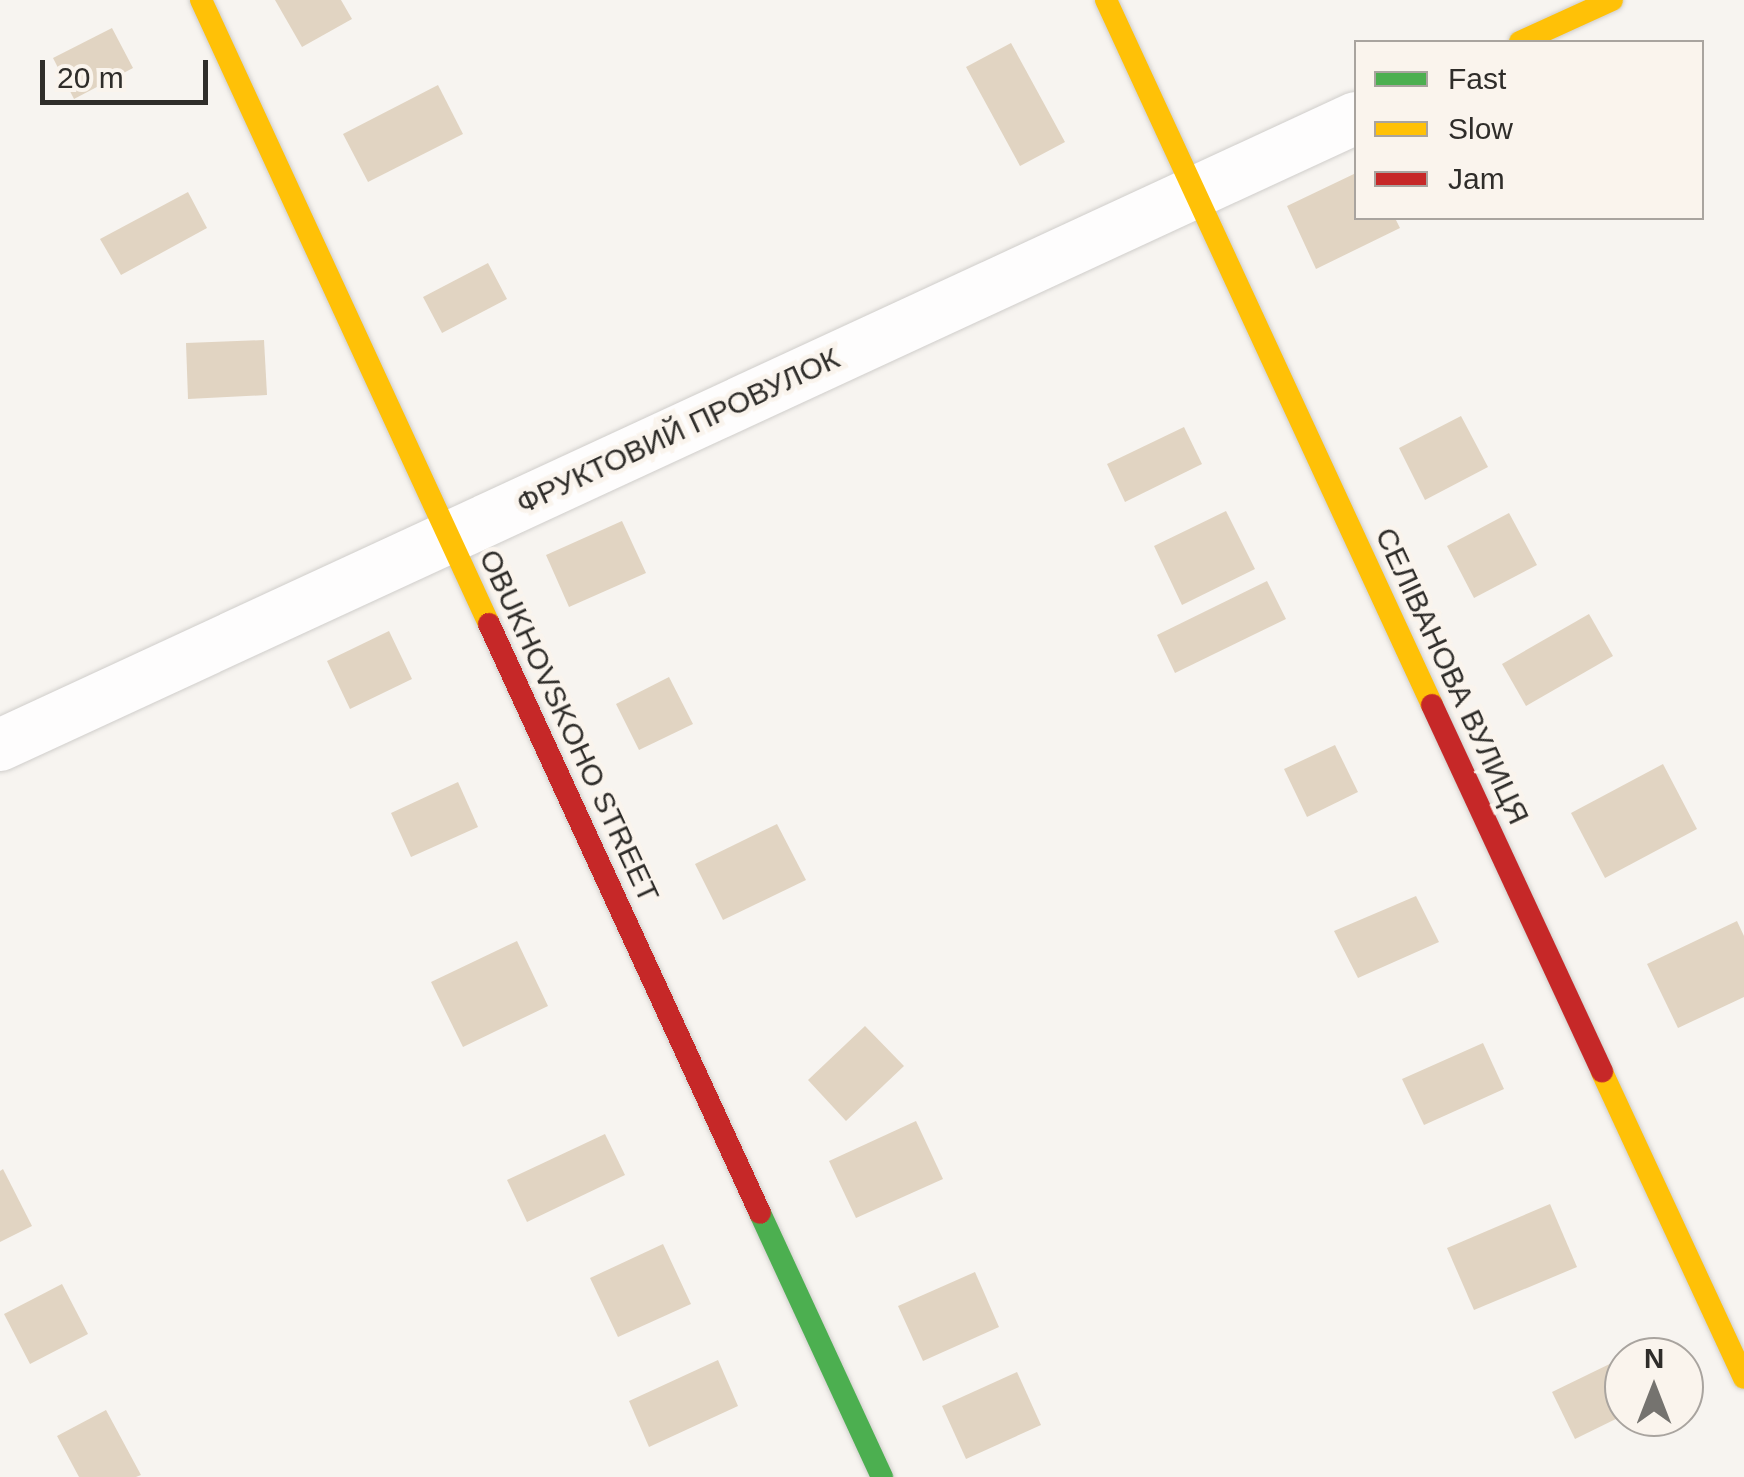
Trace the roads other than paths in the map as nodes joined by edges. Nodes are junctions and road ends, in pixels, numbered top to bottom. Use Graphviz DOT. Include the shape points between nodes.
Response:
graph roads {
  1 [pos="201,0"];
  2 [pos="1106,0"];
  3 [pos="1612,0"];
  4 [pos="1524,40"];
  5 [pos="1354,119"];
  6 [pos="1194,193"];
  7 [pos="448,536"];
  8 [pos="0,745"];
  9 [pos="1744,1378"];
  10 [pos="882,1477"];
  1 -- 7 [label="street, OBUKHOVSKOHO STREET"];
  2 -- 6 [label="street, СЕЛІВАНОВА ВУЛИЦЯ"];
  3 -- 4 [label="street"];
  5 -- 6 [label="street, ФРУКТОВИЙ ПРОВУЛОК"];
  6 -- 7 [label="street, ФРУКТОВИЙ ПРОВУЛОК"];
  6 -- 9 [label="street, СЕЛІВАНОВА ВУЛИЦЯ"];
  7 -- 8 [label="street, ФРУКТОВИЙ ПРОВУЛОК"];
  7 -- 10 [label="street, OBUKHOVSKOHO STREET"];
}
